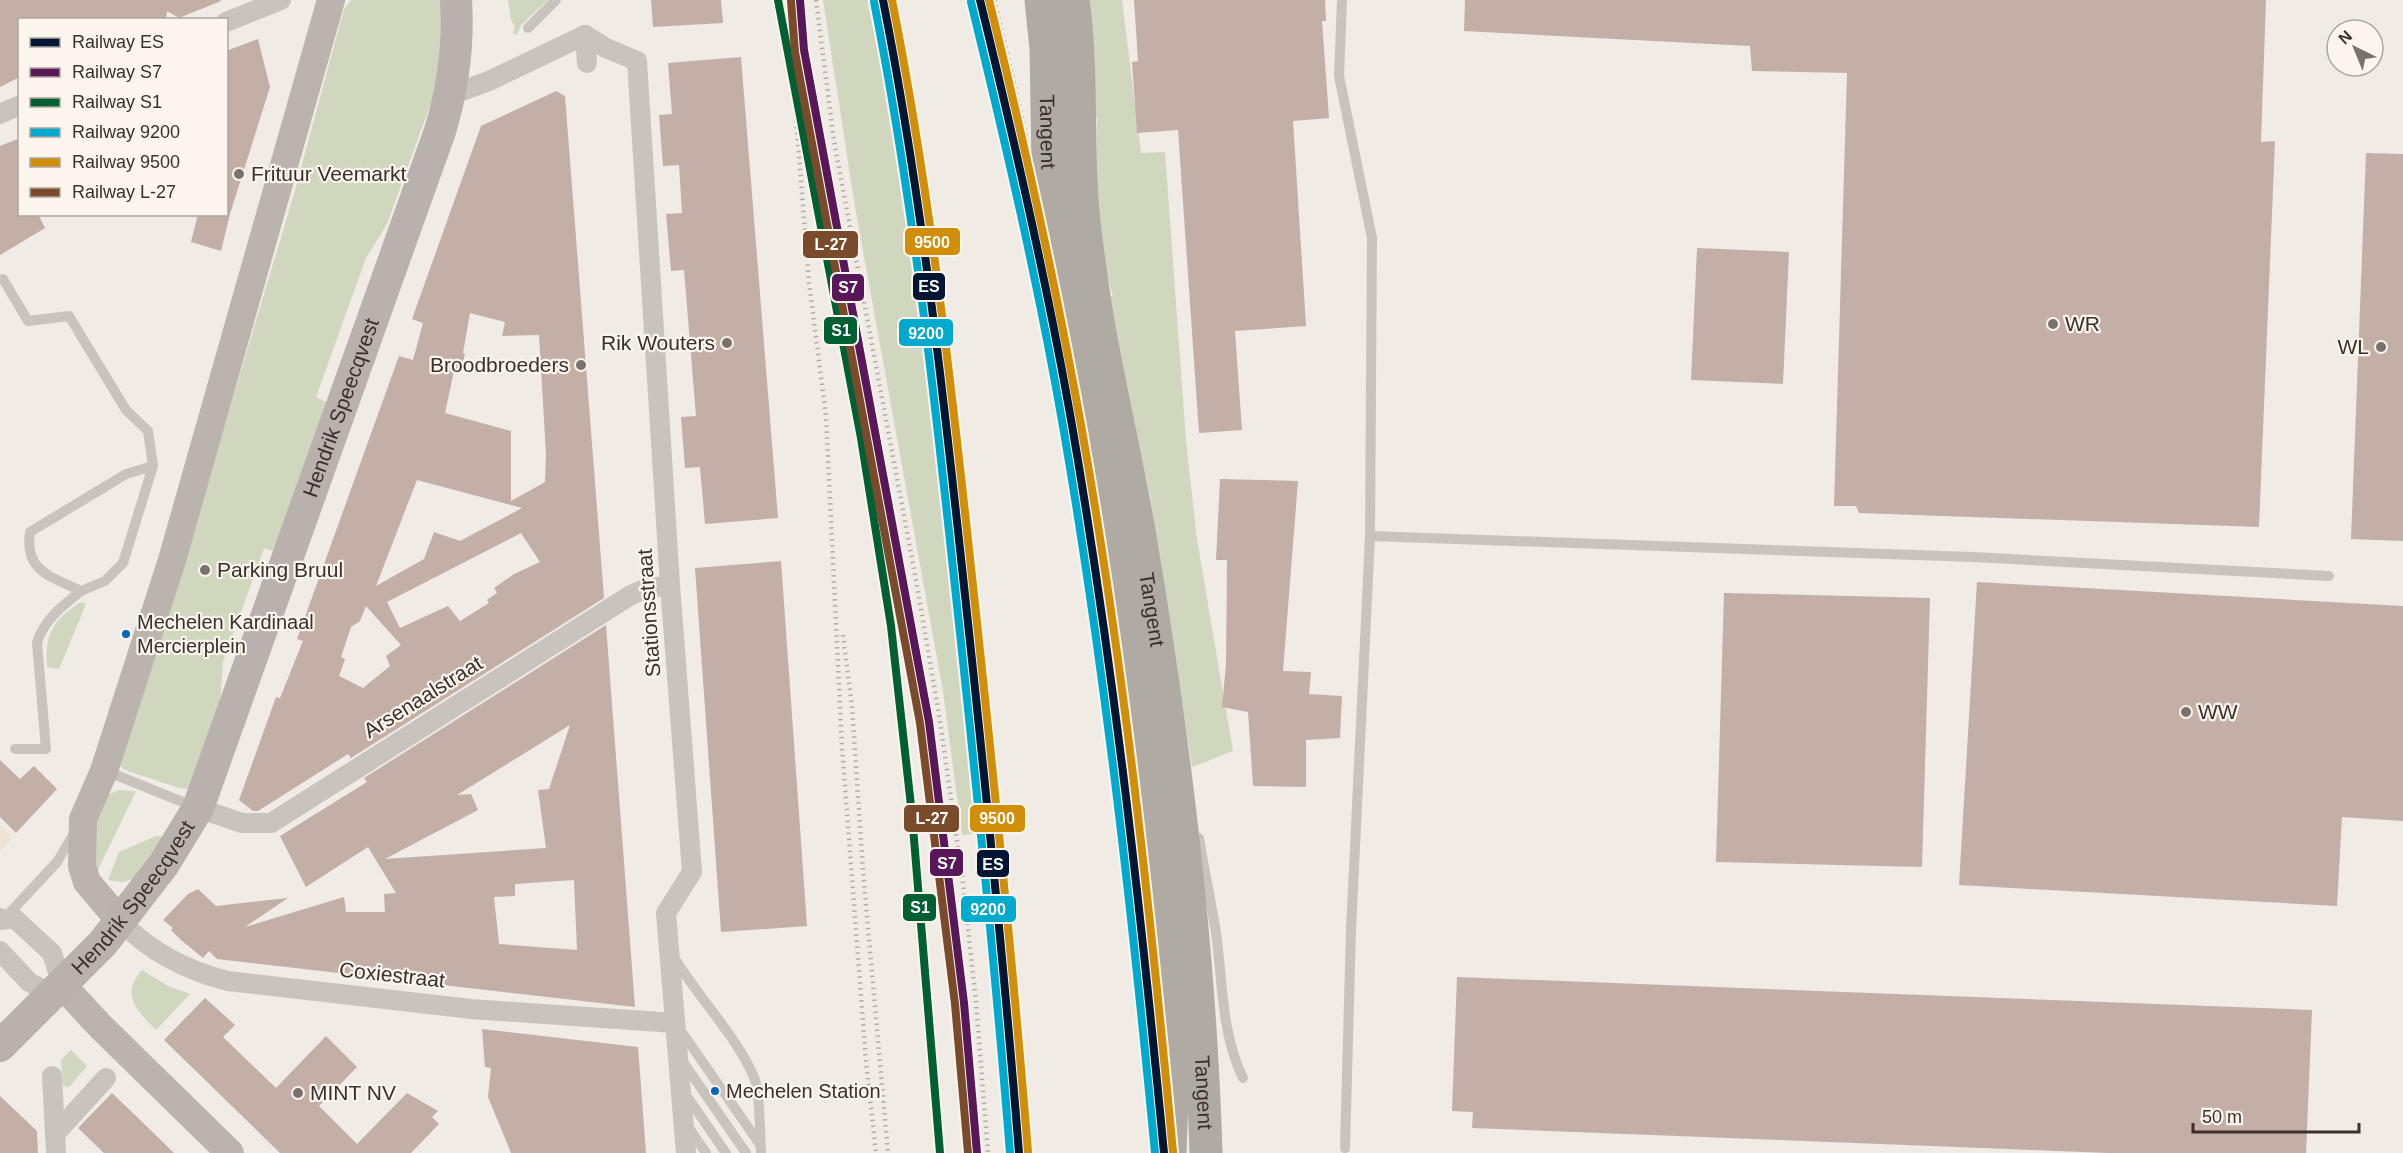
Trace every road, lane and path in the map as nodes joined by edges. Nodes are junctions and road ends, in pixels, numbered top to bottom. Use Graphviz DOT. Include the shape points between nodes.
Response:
graph roads {
  1 [pos="278,0"];
  2 [pos="331,0"];
  3 [pos="456,0"];
  4 [pos="556,0"];
  5 [pos="1041,0"];
  6 [pos="1073,0"];
  7 [pos="1342,0"];
  8 [pos="228,21"];
  9 [pos="528,28"];
  10 [pos="585,35"];
  11 [pos="587,63"];
  12 [pos="451,95"];
  13 [pos="18,106"];
  14 [pos="0,114"];
  15 [pos="2,276"];
  16 [pos="0,290"];
  17 [pos="153,466"];
  18 [pos="1370,536"];
  19 [pos="2329,576"];
  20 [pos="670,585"];
  21 [pos="81,591"];
  22 [pos="15,749"];
  23 [pos="1173,762"];
  24 [pos="104,771"];
  25 [pos="1188,793"];
  26 [pos="198,808"];
  27 [pos="83,819"];
  28 [pos="1197,827"];
  29 [pos="1,920"];
  30 [pos="121,922"];
  31 [pos="668,946"];
  32 [pos="0,951"];
  33 [pos="57,990"];
  34 [pos="675,1023"];
  35 [pos="0,1046"];
  36 [pos="677,1053"];
  37 [pos="52,1076"];
  38 [pos="106,1078"];
  39 [pos="1243,1078"];
  40 [pos="680,1086"];
  41 [pos="1172,1105"];
  42 [pos="683,1120"];
  43 [pos="55,1144"];
  44 [pos="1345,1148"];
  45 [pos="761,1149"];
  46 [pos="230,1153"];
  47 [pos="686,1153"];
  48 [pos="706,1153"];
  49 [pos="726,1153"];
  50 [pos="746,1153"];
  51 [pos="1164,1153"];
  52 [pos="1170,1153"];
  53 [pos="1206,1153"];
  1 -- 8 [label="street"];
  2 -- 24 [label="street" via="172,560"];
  3 -- 12 [label="main road, Hendrik Speecqvest" via="458,32"];
  4 -- 9 [label="lane"];
  5 -- 41 [label="highway, Tangent" via="1052,216 1075,365 1107,512 1139,724 1158,870 1174,1044"];
  6 -- 23 [label="highway, Tangent" via="1079,63 1080,186 1086,237 1103,353 1137,516"];
  7 -- 18 [label="lane" via="1339,76 1372,238"];
  10 -- 11 [label="street"];
  10 -- 12 [label="street"];
  10 -- 20 [label="street, Stationsstraat" via="637,61"];
  12 -- 26 [label="main road, Hendrik Speecqvest"];
  13 -- 14 [label="street"];
  15 -- 16 [label="lane"];
  15 -- 17 [label="lane" via="28,321 69,316 126,410 148,431"];
  17 -- 21 [label="lane" via="123,563 105,581"];
  17 -- 21 [label="lane" via="126,474 30,532 28,549 37,568"];
  18 -- 19 [label="lane" via="1973,557"];
  18 -- 44 [label="lane"];
  20 -- 26 [label="street, Arsenaalstraat" via="631,595 271,823 242,823"];
  20 -- 31 [label="street, Stationsstraat" via="692,872 666,913"];
  21 -- 22 [label="lane" via="42,626 37,642 46,749"];
  23 -- 25 [label="lane"];
  23 -- 53 [label="highway, Tangent" via="1191,916"];
  24 -- 26 [label="lane, Hendrik Speecqvest"];
  24 -- 27 [label="street"];
  26 -- 30 [label="main road, Hendrik Speecqvest" via="164,864"];
  27 -- 29 [label="lane" via="57,862"];
  27 -- 30 [label="street" via="82,866 87,882"];
  28 -- 39 [label="lane" via="1216,933 1228,1038"];
  29 -- 33 [label="street" via="14,918 52,953"];
  30 -- 33 [label="main road, Hendrik Speecqvest"];
  30 -- 34 [label="street, Coxiestraat" via="140,941 169,958 201,975 228,981 471,1009"];
  31 -- 34 [label="street, Stationsstraat"];
  31 -- 45 [label="lane" via="755,1081"];
  32 -- 33 [label="street" via="30,982"];
  33 -- 35 [label="main road, Hendrik Speecqvest"];
  33 -- 46 [label="street" via="100,1026"];
  34 -- 36 [label="street, Stationsstraat"];
  34 -- 45 [label="lane"];
  36 -- 40 [label="street, Stationsstraat"];
  36 -- 50 [label="lane"];
  37 -- 43 [label="street"];
  38 -- 43 [label="street"];
  40 -- 42 [label="street, Stationsstraat"];
  40 -- 49 [label="lane"];
  41 -- 51 [label="lane"];
  41 -- 52 [label="highway, Tangent"];
  42 -- 47 [label="street, Stationsstraat"];
  42 -- 48 [label="lane"];
}
